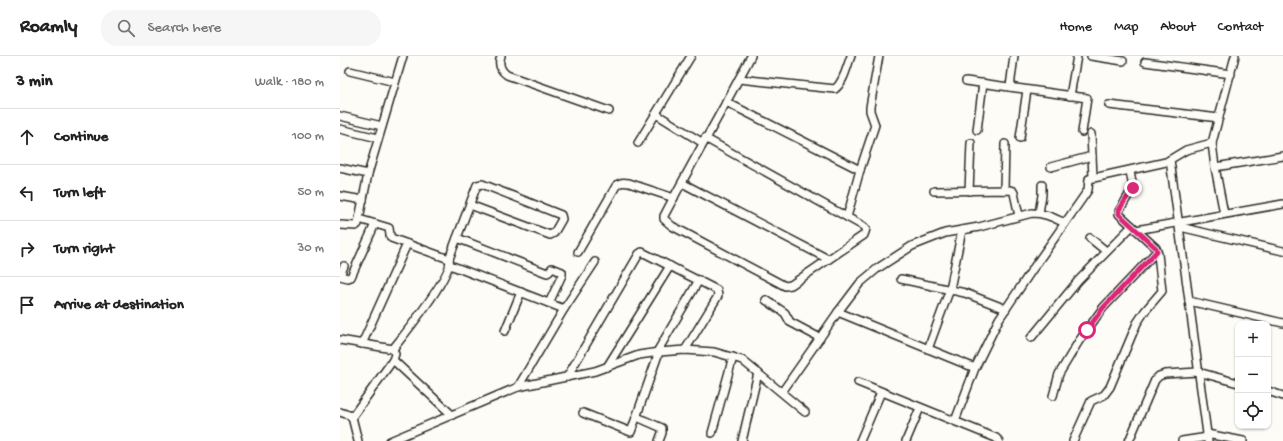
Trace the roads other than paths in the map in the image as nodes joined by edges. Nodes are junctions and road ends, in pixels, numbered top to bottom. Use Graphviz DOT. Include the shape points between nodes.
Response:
graph roads {
  1 [pos="403,56"];
  2 [pos="501,56"];
  3 [pos="691,56"];
  4 [pos="751,56"];
  5 [pos="851,56"];
  6 [pos="879,56"];
  7 [pos="1014,56"];
  8 [pos="1077,56"];
  9 [pos="1091,56"];
  10 [pos="1235,56"];
  11 [pos="1123,61"];
  12 [pos="1145,62"];
  13 [pos="350,71"];
  14 [pos="1230,74"];
  15 [pos="739,79"];
  16 [pos="966,81"];
  17 [pos="395,82"];
  18 [pos="983,83"];
  19 [pos="1010,87"];
  20 [pos="1027,90"];
  21 [pos="1070,96"];
  22 [pos="726,102"];
  23 [pos="1109,105"];
  24 [pos="609,111"];
  25 [pos="656,114"];
  26 [pos="340,116"];
  27 [pos="1219,118"];
  28 [pos="382,126"];
  29 [pos="340,129"];
  30 [pos="977,130"];
  31 [pos="1082,132"];
  32 [pos="1091,134"];
  33 [pos="378,138"];
  34 [pos="1020,138"];
  35 [pos="704,141"];
  36 [pos="638,143"];
  37 [pos="971,143"];
  38 [pos="1212,143"];
  39 [pos="1005,144"];
  40 [pos="1092,156"];
  41 [pos="1283,156"];
  42 [pos="1170,160"];
  43 [pos="1051,167"];
  44 [pos="1215,167"];
  45 [pos="340,168"];
  46 [pos="860,170"];
  47 [pos="1130,171"];
  48 [pos="368,174"];
  49 [pos="1093,177"];
  50 [pos="682,183"];
  51 [pos="1042,185"];
  52 [pos="1004,190"];
  53 [pos="934,191"];
  54 [pos="969,191"];
  55 [pos="340,196"];
  56 [pos="674,198"];
  57 [pos="363,200"];
  58 [pos="1283,204"];
  59 [pos="470,205"];
  60 [pos="1039,212"];
  61 [pos="1224,214"];
  62 [pos="1019,216"];
  63 [pos="847,217"];
  64 [pos="359,219"];
  65 [pos="1065,223"];
  66 [pos="375,224"];
  67 [pos="340,225"];
  68 [pos="1180,225"];
  69 [pos="1134,228"];
  70 [pos="962,230"];
  71 [pos="457,238"];
  72 [pos="1090,238"];
  73 [pos="407,244"];
  74 [pos="1106,251"];
  75 [pos="1157,251"];
  76 [pos="1283,251"];
  77 [pos="578,252"];
  78 [pos="828,259"];
  79 [pos="450,262"];
  80 [pos="595,262"];
  81 [pos="344,266"];
  82 [pos="670,266"];
  83 [pos="340,276"];
  84 [pos="901,279"];
  85 [pos="699,280"];
  86 [pos="950,290"];
  87 [pos="521,292"];
  88 [pos="766,300"];
  89 [pos="1189,301"];
  90 [pos="549,303"];
  91 [pos="564,309"];
  92 [pos="1006,309"];
  93 [pos="838,312"];
  94 [pos="1283,323"];
  95 [pos="505,331"];
  96 [pos="820,338"];
  97 [pos="1031,338"];
  98 [pos="340,340"];
  99 [pos="362,344"];
  100 [pos="393,349"];
  101 [pos="928,349"];
  102 [pos="685,350"];
  103 [pos="658,352"];
  104 [pos="733,357"];
  105 [pos="393,360"];
  106 [pos="607,367"];
  107 [pos="975,368"];
  108 [pos="1198,372"];
  109 [pos="758,373"];
  110 [pos="566,377"];
  111 [pos="858,382"];
  112 [pos="1235,382"];
  113 [pos="518,387"];
  114 [pos="782,392"];
  115 [pos="882,392"];
  116 [pos="1271,393"];
  117 [pos="1053,396"];
  118 [pos="1283,396"];
  119 [pos="920,408"];
  120 [pos="340,412"];
  121 [pos="805,412"];
  122 [pos="582,413"];
  123 [pos="452,415"];
  124 [pos="352,417"];
  125 [pos="637,417"];
  126 [pos="955,421"];
  127 [pos="712,433"];
  128 [pos="1208,437"];
  129 [pos="358,441"];
  130 [pos="390,441"];
  131 [pos="659,441"];
  132 [pos="742,441"];
  133 [pos="860,441"];
  134 [pos="906,441"];
  135 [pos="999,441"];
  136 [pos="1073,441"];
  137 [pos="1130,441"];
  138 [pos="1182,441"];
  139 [pos="1243,441"];
  1 -- 17 [label="street"];
  2 -- 24 [label="street" via="500,67 507,75"];
  3 -- 25 [label="street"];
  4 -- 15 [label="street"];
  5 -- 15 [label="street" via="835,89"];
  6 -- 46 [label="street" via="870,107 875,125"];
  7 -- 19 [label="street"];
  8 -- 21 [label="street"];
  9 -- 11 [label="street"];
  10 -- 14 [label="street"];
  12 -- 14 [label="street"];
  13 -- 17 [label="street"];
  14 -- 27 [label="street"];
  15 -- 22 [label="street"];
  16 -- 18 [label="street"];
  17 -- 28 [label="street"];
  18 -- 19 [label="street"];
  18 -- 30 [label="street"];
  19 -- 20 [label="street"];
  20 -- 21 [label="street"];
  20 -- 34 [label="street"];
  21 -- 31 [label="street" via="1087,98"];
  22 -- 35 [label="street"];
  22 -- 46 [label="street"];
  23 -- 27 [label="street"];
  25 -- 35 [label="street"];
  25 -- 36 [label="street"];
  26 -- 28 [label="street"];
  27 -- 38 [label="street"];
  28 -- 33 [label="street"];
  29 -- 33 [label="street"];
  32 -- 40 [label="street"];
  33 -- 48 [label="street"];
  35 -- 50 [label="street"];
  35 -- 63 [label="street"];
  37 -- 54 [label="street"];
  38 -- 42 [label="street" via="1182,152"];
  38 -- 44 [label="street"];
  39 -- 52 [label="street"];
  40 -- 43 [label="street"];
  40 -- 49 [label="street"];
  41 -- 44 [label="street"];
  42 -- 47 [label="street"];
  42 -- 68 [label="street"];
  44 -- 61 [label="street"];
  45 -- 48 [label="street"];
  46 -- 63 [label="street"];
  47 -- 49 [label="street"];
  47 -- 69 [label="street" via="1133,188 1118,212"];
  48 -- 57 [label="street"];
  49 -- 65 [label="street" via="1089,179 1088,190"];
  50 -- 56 [label="street"];
  50 -- 78 [label="street"];
  51 -- 60 [label="street"];
  52 -- 54 [label="street"];
  52 -- 62 [label="street" via="1013,191"];
  53 -- 54 [label="street"];
  55 -- 57 [label="street"];
  56 -- 77 [label="street" via="629,183 619,183"];
  56 -- 78 [label="street" via="664,216 666,222 785,286 791,285"];
  57 -- 64 [label="street"];
  58 -- 61 [label="street"];
  59 -- 59 [label="street" via="550,235 562,219 561,215 482,184 477,185"];
  59 -- 71 [label="street"];
  60 -- 62 [label="street"];
  60 -- 65 [label="street"];
  61 -- 68 [label="street"];
  62 -- 70 [label="street"];
  63 -- 78 [label="street" via="863,226 866,231 864,235"];
  64 -- 66 [label="street"];
  64 -- 67 [label="street" via="356,226"];
  65 -- 92 [label="street"];
  66 -- 73 [label="street" via="389,228 390,237"];
  66 -- 83 [label="street" via="350,277"];
  68 -- 69 [label="street"];
  68 -- 76 [label="street"];
  68 -- 89 [label="street"];
  69 -- 74 [label="street"];
  69 -- 75 [label="street"];
  70 -- 86 [label="street"];
  70 -- 93 [label="street" via="928,239 897,255 860,284"];
  71 -- 79 [label="street"];
  71 -- 90 [label="street" via="547,273 552,268 562,272"];
  72 -- 74 [label="street"];
  73 -- 79 [label="street"];
  73 -- 99 [label="street"];
  74 -- 97 [label="street"];
  75 -- 117 [label="street" via="1103,308 1079,341 1059,374"];
  75 -- 136 [label="street" via="1162,291 1137,323 1110,387 1104,395 1091,401"];
  79 -- 87 [label="street"];
  79 -- 100 [label="street" via="437,290"];
  80 -- 91 [label="street"];
  81 -- 83 [label="street"];
  82 -- 85 [label="street"];
  82 -- 106 [label="street"];
  82 -- 110 [label="street" via="645,253 639,254"];
  84 -- 86 [label="street"];
  85 -- 102 [label="street" via="717,290 718,296"];
  85 -- 103 [label="street"];
  86 -- 92 [label="street"];
  86 -- 101 [label="street"];
  87 -- 90 [label="street"];
  87 -- 95 [label="street"];
  88 -- 96 [label="street" via="785,313 790,322"];
  89 -- 94 [label="street"];
  89 -- 108 [label="street"];
  90 -- 91 [label="street"];
  91 -- 113 [label="street"];
  92 -- 107 [label="street"];
  93 -- 96 [label="street"];
  93 -- 101 [label="street"];
  96 -- 114 [label="street"];
  98 -- 99 [label="street"];
  99 -- 100 [label="street"];
  100 -- 105 [label="street" via="396,354"];
  101 -- 107 [label="street"];
  102 -- 103 [label="street"];
  102 -- 104 [label="street" via="714,352"];
  103 -- 106 [label="street" via="639,355"];
  103 -- 125 [label="street"];
  104 -- 109 [label="street" via="742,360"];
  104 -- 127 [label="street"];
  105 -- 123 [label="street"];
  105 -- 124 [label="street"];
  106 -- 110 [label="street"];
  107 -- 126 [label="street"];
  108 -- 112 [label="street"];
  108 -- 128 [label="street"];
  108 -- 137 [label="street" via="1165,374 1155,380"];
  109 -- 114 [label="street"];
  109 -- 132 [label="street"];
  110 -- 113 [label="street"];
  111 -- 115 [label="street"];
  113 -- 123 [label="street"];
  114 -- 121 [label="street"];
  115 -- 119 [label="street"];
  115 -- 133 [label="street"];
  116 -- 118 [label="street"];
  119 -- 126 [label="street"];
  119 -- 134 [label="street"];
  120 -- 124 [label="street"];
  122 -- 125 [label="street" via="631,432"];
  123 -- 130 [label="street"];
  124 -- 129 [label="street"];
  125 -- 131 [label="street" via="662,428"];
  126 -- 135 [label="street"];
  128 -- 138 [label="street"];
  128 -- 139 [label="street"];
}
